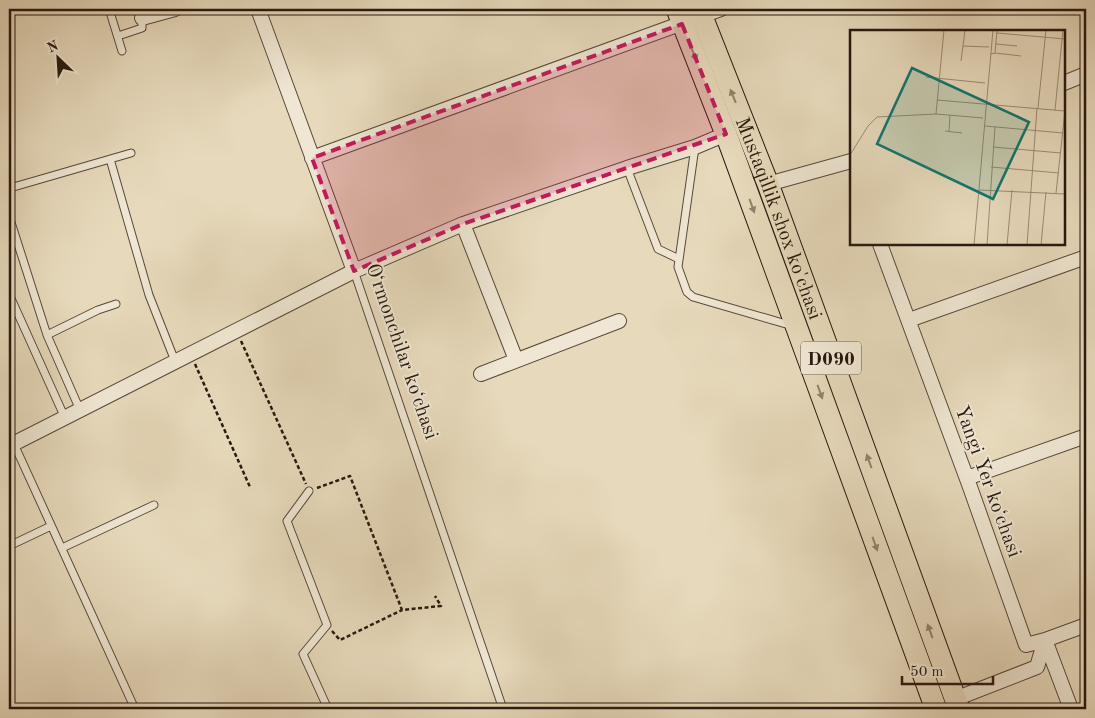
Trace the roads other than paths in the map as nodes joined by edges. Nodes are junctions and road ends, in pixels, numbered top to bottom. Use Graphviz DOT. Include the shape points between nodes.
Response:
graph roads {
  1 [pos="175,9"];
  2 [pos="258,9"];
  3 [pos="707,11"];
  4 [pos="110,12"];
  5 [pos="679,16"];
  6 [pos="142,18"];
  7 [pos="118,36"];
  8 [pos="122,51"];
  9 [pos="1086,74"];
  10 [pos="1065,82"];
  11 [pos="726,134"];
  12 [pos="695,147"];
  13 [pos="131,153"];
  14 [pos="110,158"];
  15 [pos="312,158"];
  16 [pos="850,162"];
  17 [pos="627,168"];
  18 [pos="768,184"];
  19 [pos="10,188"];
  20 [pos="9,216"];
  21 [pos="464,224"];
  22 [pos="880,245"];
  23 [pos="1086,257"];
  24 [pos="679,259"];
  25 [pos="354,271"];
  26 [pos="9,294"];
  27 [pos="116,304"];
  28 [pos="909,320"];
  29 [pos="620,321"];
  30 [pos="796,327"];
  31 [pos="47,335"];
  32 [pos="516,360"];
  33 [pos="175,362"];
  34 [pos="481,374"];
  35 [pos="80,410"];
  36 [pos="64,418"];
  37 [pos="1086,436"];
  38 [pos="11,445"];
  39 [pos="967,478"];
  40 [pos="309,490"];
  41 [pos="882,498"];
  42 [pos="861,505"];
  43 [pos="154,506"];
  44 [pos="51,526"];
  45 [pos="9,546"];
  46 [pos="62,548"];
  47 [pos="1086,625"];
  48 [pos="1046,640"];
  49 [pos="957,704"];
  50 [pos="135,709"];
  51 [pos="328,709"];
  52 [pos="504,709"];
  53 [pos="936,709"];
  54 [pos="1071,709"];
  1 -- 6 [label="street"];
  2 -- 15 [label="street, Oʻrmonchilar koʻchasi"];
  3 -- 5 [label="street"];
  18 -- 3 [label="main road, Mustaqillik shox ko'chasi / D090, one-way"];
  4 -- 7 [label="lane"];
  5 -- 11 [label="main road, Mustaqillik shox ko'chasi / D090, one-way"];
  5 -- 15 [label="street"];
  6 -- 7 [label="lane" via="142,28"];
  7 -- 8 [label="lane"];
  9 -- 10 [label="street"];
  11 -- 12 [label="street"];
  11 -- 30 [label="main road, Mustaqillik shox ko'chasi / D090, one-way"];
  12 -- 17 [label="street"];
  12 -- 24 [label="lane"];
  13 -- 14 [label="lane"];
  14 -- 19 [label="lane"];
  14 -- 33 [label="lane" via="149,295"];
  15 -- 25 [label="street, Oʻrmonchilar koʻchasi"];
  16 -- 18 [label="street"];
  17 -- 21 [label="street"];
  17 -- 24 [label="lane" via="658,249"];
  41 -- 18 [label="main road, Mustaqillik shox ko'chasi / D090, one-way"];
  20 -- 31 [label="lane"];
  21 -- 25 [label="street"];
  21 -- 32 [label="street"];
  22 -- 28 [label="street, Yangi Yer koʻchasi"];
  23 -- 28 [label="street"];
  24 -- 30 [label="lane" via="678,266 687,292 693,297"];
  25 -- 33 [label="street"];
  25 -- 52 [label="lane, Oʻrmonchilar koʻchasi"];
  26 -- 36 [label="lane"];
  27 -- 31 [label="lane"];
  28 -- 39 [label="street, Yangi Yer koʻchasi"];
  29 -- 32 [label="street"];
  30 -- 42 [label="main road, Mustaqillik shox ko'chasi / D090, one-way"];
  31 -- 35 [label="lane"];
  32 -- 34 [label="street"];
  33 -- 35 [label="street"];
  35 -- 36 [label="street"];
  36 -- 38 [label="street"];
  37 -- 39 [label="street"];
  38 -- 44 [label="lane"];
  39 -- 48 [label="street, Yangi Yer koʻchasi" via="1026,645"];
  40 -- 51 [label="lane" via="287,521 327,625 303,654"];
  41 -- 42 [label="main road"];
  49 -- 41 [label="main road, Mustaqillik shox ko'chasi / D090, one-way"];
  42 -- 53 [label="main road, Mustaqillik shox ko'chasi / D090, one-way"];
  43 -- 46 [label="lane"];
  44 -- 45 [label="lane"];
  44 -- 46 [label="lane"];
  46 -- 50 [label="lane"];
  47 -- 48 [label="street"];
  48 -- 49 [label="street" via="1037,667"];
  48 -- 54 [label="street"];
}
